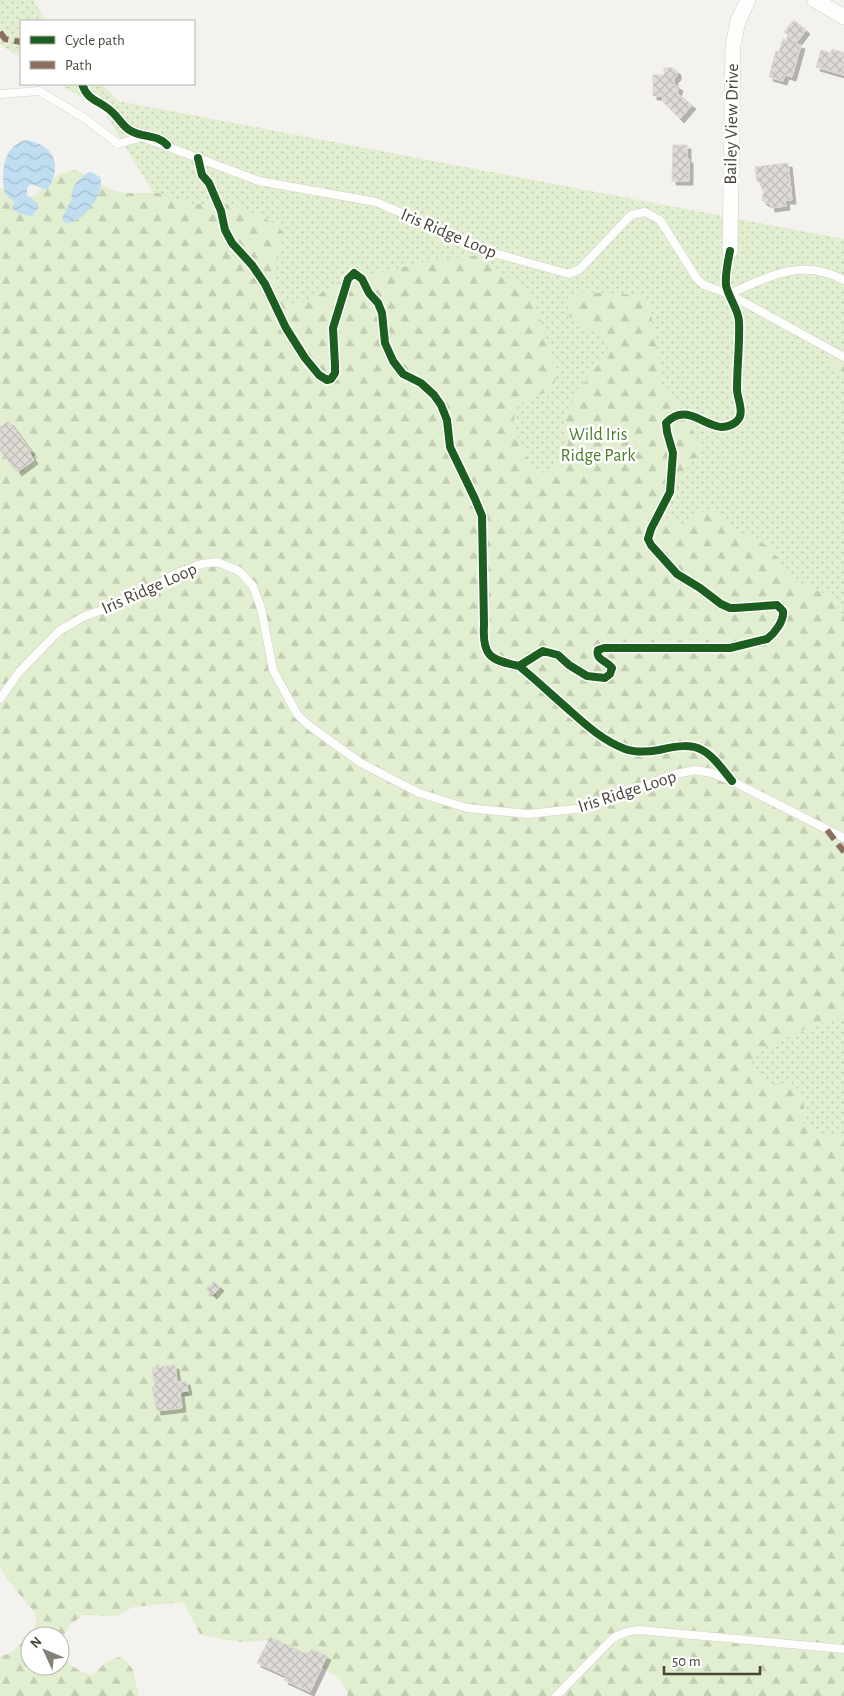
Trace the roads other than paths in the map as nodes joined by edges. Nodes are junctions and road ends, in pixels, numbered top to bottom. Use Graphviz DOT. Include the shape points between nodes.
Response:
graph roads {
  1 [pos="748,0"];
  2 [pos="815,0"];
  3 [pos="844,17"];
  4 [pos="0,94"];
  5 [pos="730,250"];
  6 [pos="844,280"];
  7 [pos="729,294"];
  8 [pos="844,358"];
  9 [pos="0,699"];
  10 [pos="844,838"];
  11 [pos="844,1649"];
  12 [pos="556,1696"];
  1 -- 5 [label="street, Bailey View Drive" via="738,21 733,45"];
  2 -- 3 [label="street"];
  4 -- 7 [label="lane, Iris Ridge Loop" via="39,92 86,118 118,144 142,138 258,181 376,202 494,253 569,274 580,269 631,214 645,212 660,220 697,279"];
  6 -- 7 [label="lane" via="826,272 798,269 765,278"];
  7 -- 8 [label="lane, Iris Ridge Loop"];
  9 -- 10 [label="lane, Iris Ridge Loop" via="19,672 59,631 85,616 128,601 176,574 217,562 239,571 253,586 261,608 272,670 297,714 361,763 419,793 467,808 528,814 584,808 672,775 695,770 712,772"];
  11 -- 12 [label="lane" via="629,1631 612,1639"];
}
